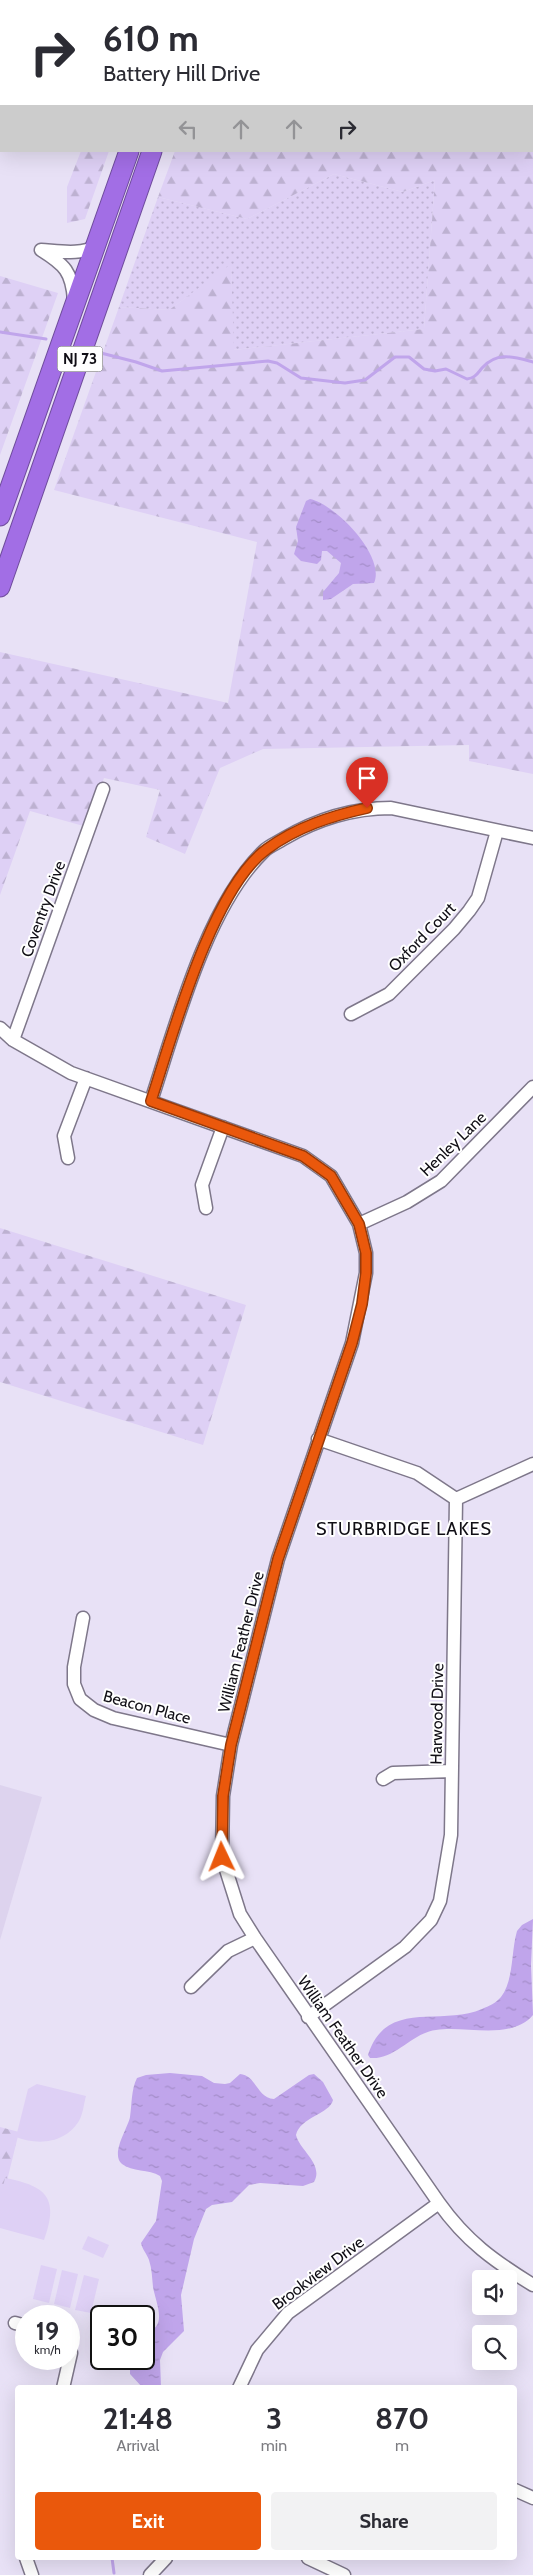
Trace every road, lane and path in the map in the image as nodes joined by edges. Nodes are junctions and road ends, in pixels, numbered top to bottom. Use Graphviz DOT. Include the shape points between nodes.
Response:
graph roads {
  1 [pos="129,152"];
  2 [pos="152,152"];
  3 [pos="97,245"];
  4 [pos="74,304"];
  5 [pos="0,516"];
  6 [pos="4,565"];
  7 [pos="0,587"];
  8 [pos="103,789"];
  9 [pos="497,831"];
  10 [pos="533,838"];
  11 [pos="351,1014"];
  12 [pos="0,1028"];
  13 [pos="6,1040"];
  14 [pos="86,1078"];
  15 [pos="533,1087"];
  16 [pos="151,1101"];
  17 [pos="223,1127"];
  18 [pos="68,1158"];
  19 [pos="206,1208"];
  20 [pos="359,1224"];
  21 [pos="318,1439"];
  22 [pos="533,1464"];
  23 [pos="456,1499"];
  24 [pos="84,1618"];
  25 [pos="231,1745"];
  26 [pos="452,1771"];
  27 [pos="383,1779"];
  28 [pos="255,1938"];
  29 [pos="191,1986"];
  30 [pos="308,2017"];
  31 [pos="438,2203"];
  32 [pos="533,2285"];
  33 [pos="68,2370"];
  34 [pos="64,2385"];
  35 [pos="240,2385"];
  36 [pos="517,2491"];
  37 [pos="533,2498"];
  38 [pos="27,2560"];
  39 [pos="164,2560"];
  40 [pos="312,2560"];
  41 [pos="32,2575"];
  42 [pos="150,2575"];
  43 [pos="344,2575"];
  1 -- 3 [label="highway, NJ 73"];
  2 -- 6 [label="highway, NJ 73"];
  3 -- 4 [label="highway, NJ 73"];
  3 -- 4 [label="street" via="72,252 41,250 61,262 72,284"];
  4 -- 5 [label="highway, NJ 73"];
  6 -- 7 [label="highway, NJ 73"];
  8 -- 13 [label="street, Coventry Drive"];
  9 -- 10 [label="street"];
  9 -- 11 [label="street, Oxford Court" via="478,898 469,911 389,994"];
  9 -- 16 [label="street" via="391,808 367,808 331,816 300,829 265,850 224,904 189,985"];
  12 -- 13 [label="street, William Feather Drive"];
  13 -- 14 [label="street, William Feather Drive"];
  14 -- 16 [label="street, William Feather Drive"];
  14 -- 18 [label="street" via="64,1136"];
  15 -- 20 [label="street, Henley Lane" via="441,1180 414,1198"];
  16 -- 17 [label="street, William Feather Drive"];
  17 -- 19 [label="street" via="202,1185"];
  17 -- 20 [label="street, William Feather Drive" via="303,1156 331,1176"];
  20 -- 21 [label="street, William Feather Drive" via="366,1253 362,1304 352,1343"];
  21 -- 23 [label="street" via="417,1473"];
  21 -- 25 [label="street, William Feather Drive" via="278,1559"];
  22 -- 23 [label="street"];
  23 -- 26 [label="street, Harwood Drive"];
  24 -- 25 [label="street, Beacon Place" via="74,1667 74,1684 80,1699 94,1710 113,1718"];
  25 -- 28 [label="street, William Feather Drive" via="223,1796 222,1857 240,1914"];
  26 -- 27 [label="street" via="393,1773"];
  26 -- 30 [label="street, Harwood Drive" via="451,1835 440,1901 431,1920 405,1947"];
  28 -- 29 [label="street" via="228,1951"];
  28 -- 30 [label="street, William Feather Drive"];
  30 -- 31 [label="street, William Feather Drive"];
  31 -- 32 [label="street, William Feather Drive" via="471,2242"];
  31 -- 35 [label="street, Brookview Drive" via="288,2314 257,2350"];
  33 -- 34 [label="street"];
  36 -- 37 [label="street"];
  38 -- 41 [label="street"];
  39 -- 42 [label="street"];
  40 -- 43 [label="street"];
}
